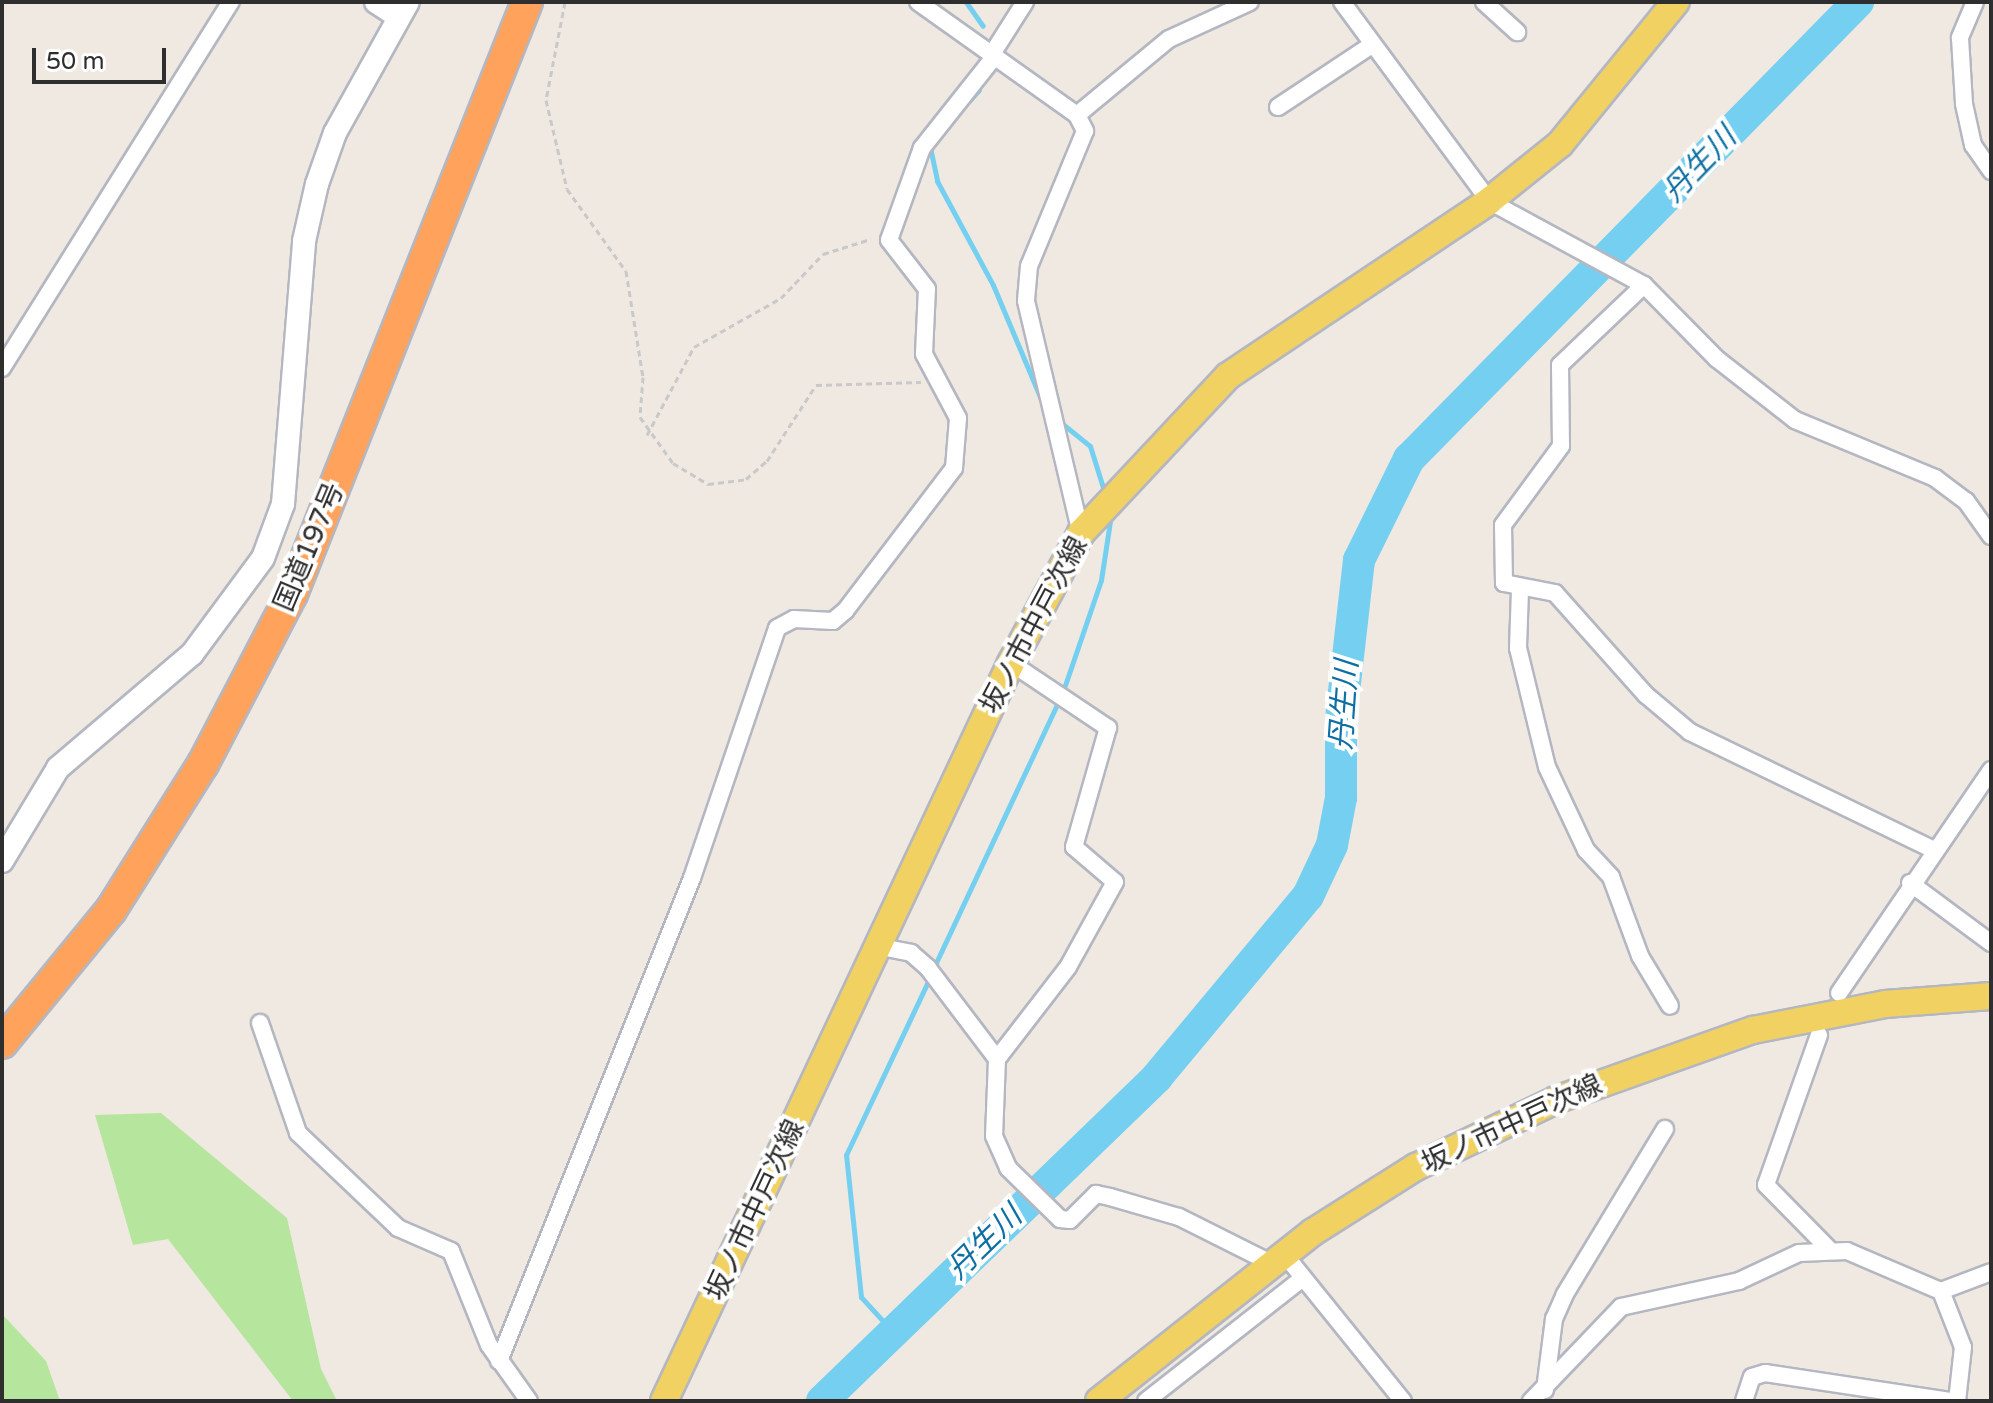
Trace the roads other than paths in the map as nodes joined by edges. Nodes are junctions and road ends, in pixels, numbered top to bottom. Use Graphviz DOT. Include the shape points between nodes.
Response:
graph roads {
  1 [pos="231,2"];
  2 [pos="376,2"];
  3 [pos="527,2"];
  4 [pos="918,2"];
  5 [pos="1025,2"];
  6 [pos="1250,2"];
  7 [pos="1342,2"];
  8 [pos="1484,2"];
  9 [pos="1676,2"];
  10 [pos="1975,2"];
  11 [pos="404,10"];
  12 [pos="1517,32"];
  13 [pos="1370,46"];
  14 [pos="994,55"];
  15 [pos="1278,107"];
  16 [pos="1077,115"];
  17 [pos="1991,171"];
  18 [pos="1489,201"];
  19 [pos="1641,283"];
  20 [pos="2,368"];
  21 [pos="1081,533"];
  22 [pos="1991,536"];
  23 [pos="1520,590"];
  24 [pos="1011,663"];
  25 [pos="1991,770"];
  26 [pos="1934,850"];
  27 [pos="2,861"];
  28 [pos="1910,883"];
  29 [pos="1991,943"];
  30 [pos="881,947"];
  31 [pos="1839,993"];
  32 [pos="1991,996"];
  33 [pos="1670,1006"];
  34 [pos="260,1023"];
  35 [pos="1819,1035"];
  36 [pos="2,1043"];
  37 [pos="997,1059"];
  38 [pos="1665,1129"];
  39 [pos="1828,1248"];
  40 [pos="1279,1259"];
  41 [pos="1991,1272"];
  42 [pos="1303,1278"];
  43 [pos="1941,1291"];
  44 [pos="499,1361"];
  45 [pos="1545,1390"];
  46 [pos="529,1401"];
  47 [pos="664,1401"];
  48 [pos="1099,1401"];
  49 [pos="1146,1401"];
  50 [pos="1403,1401"];
  51 [pos="1531,1401"];
  52 [pos="1744,1401"];
  53 [pos="1950,1401"];
  54 [pos="1957,1401"];
  1 -- 20 [label="street"];
  2 -- 11 [label="street"];
  3 -- 36 [label="highway, 国道197号" via="292,594 203,764 111,910"];
  4 -- 14 [label="street"];
  5 -- 14 [label="street"];
  6 -- 16 [label="street" via="1169,39"];
  7 -- 13 [label="street"];
  8 -- 12 [label="street"];
  9 -- 18 [label="main road, 坂ノ市中戸次線" via="1560,144"];
  10 -- 17 [label="street" via="1960,38 1964,104 1973,145"];
  11 -- 27 [label="street" via="335,133 317,184 304,241 283,504 263,558 192,654 58,768"];
  13 -- 15 [label="street"];
  13 -- 18 [label="street"];
  14 -- 16 [label="street"];
  14 -- 44 [label="street" via="922,148 889,240 927,289 924,354 961,442 938,496 833,621 794,619 777,628 692,878"];
  16 -- 21 [label="street" via="1085,131 1077,160 1029,266 1027,290"];
  18 -- 19 [label="street"];
  18 -- 21 [label="main road, 坂ノ市中戸次線" via="1228,376"];
  19 -- 22 [label="street" via="1770,403 1935,478 1966,501"];
  19 -- 23 [label="street" via="1560,365 1561,446 1503,525 1498,545 1504,583"];
  21 -- 24 [label="main road, 坂ノ市中戸次線"];
  23 -- 26 [label="street" via="1555,593 1646,695 1690,732"];
  23 -- 33 [label="street" via="1518,648 1547,767 1586,850 1611,877 1640,956"];
  24 -- 30 [label="main road, 坂ノ市中戸次線"];
  24 -- 37 [label="street" via="1108,728 1074,847 1115,882 1068,967"];
  25 -- 26 [label="street"];
  26 -- 28 [label="street"];
  28 -- 29 [label="street"];
  28 -- 31 [label="street"];
  30 -- 37 [label="street" via="911,953 928,968"];
  30 -- 47 [label="main road, 坂ノ市中戸次線"];
  32 -- 40 [label="main road, 坂ノ市中戸次線" via="1832,1012 1650,1063 1416,1167"];
  34 -- 44 [label="street" via="298,1133 398,1228 451,1251"];
  35 -- 39 [label="street" via="1766,1185"];
  37 -- 40 [label="street" via="994,1136 1008,1168 1060,1219 1070,1220 1096,1194 1179,1217"];
  38 -- 45 [label="street" via="1565,1294 1554,1319"];
  39 -- 43 [label="street"];
  39 -- 45 [label="street" via="1799,1253 1739,1281 1621,1307 1594,1328"];
  40 -- 42 [label="street"];
  40 -- 48 [label="main road, 坂ノ市中戸次線"];
  41 -- 43 [label="street"];
  42 -- 49 [label="street"];
  42 -- 50 [label="street"];
  43 -- 54 [label="street" via="1963,1347"];
  44 -- 46 [label="street"];
  45 -- 51 [label="street"];
  52 -- 53 [label="street" via="1752,1377 1765,1373"];
}
